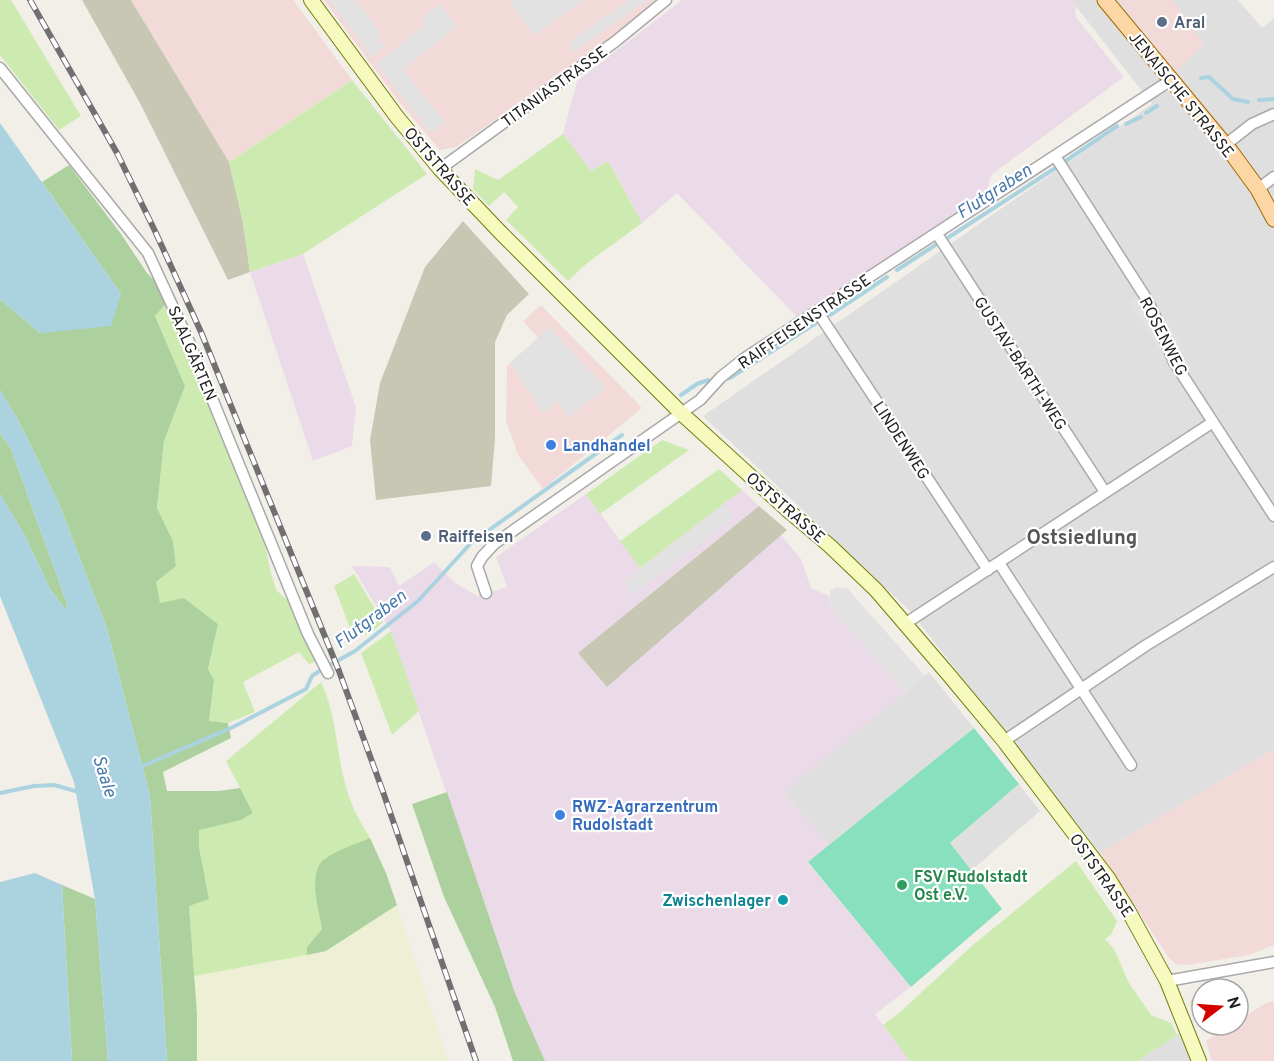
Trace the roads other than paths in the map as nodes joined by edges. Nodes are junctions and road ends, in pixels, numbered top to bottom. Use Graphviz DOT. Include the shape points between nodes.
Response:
graph roads {
  1 [pos="310,0"];
  2 [pos="666,0"];
  3 [pos="1104,0"];
  4 [pos="0,68"];
  5 [pos="1171,80"];
  6 [pos="1274,114"];
  7 [pos="1225,145"];
  8 [pos="1055,156"];
  9 [pos="440,169"];
  10 [pos="1274,177"];
  11 [pos="1258,189"];
  12 [pos="1274,219"];
  13 [pos="937,234"];
  14 [pos="817,311"];
  15 [pos="681,413"];
  16 [pos="1213,422"];
  17 [pos="1106,492"];
  18 [pos="1274,516"];
  19 [pos="999,563"];
  20 [pos="1274,567"];
  21 [pos="988,570"];
  22 [pos="486,593"];
  23 [pos="906,623"];
  24 [pos="328,673"];
  25 [pos="1080,690"];
  26 [pos="1004,741"];
  27 [pos="1131,765"];
  28 [pos="1274,962"];
  29 [pos="1167,981"];
  30 [pos="1199,1061"];
  1 -- 9 [label="street, OSTSTRASSE"];
  2 -- 9 [label="street, TITANIASTRASSE"];
  3 -- 5 [label="main road, JENAISCHE STRASSE"];
  4 -- 24 [label="street, SAALGÄRTEN" via="148,253 189,342 308,634"];
  5 -- 7 [label="main road, JENAISCHE STRASSE"];
  5 -- 8 [label="street, RAIFFEISENSTRASSE"];
  6 -- 7 [label="street" via="1252,124"];
  7 -- 11 [label="main road, JENAISCHE STRASSE"];
  8 -- 13 [label="street, RAIFFEISENSTRASSE"];
  8 -- 16 [label="street, ROSENWEG" via="1146,298 1174,362"];
  9 -- 15 [label="street, OSTSTRASSE"];
  10 -- 11 [label="street"];
  11 -- 12 [label="main road, JENAISCHE STRASSE"];
  13 -- 14 [label="street, RAIFFEISENSTRASSE"];
  13 -- 17 [label="street, GUSTAV-BARTH-WEG"];
  14 -- 15 [label="street, RAIFFEISENSTRASSE" via="745,358"];
  14 -- 21 [label="street, LINDENWEG"];
  15 -- 22 [label="street, RAIFFEISENSTRASSE" via="494,544 477,566"];
  15 -- 23 [label="street, OSTSTRASSE" via="830,546"];
  16 -- 17 [label="street"];
  16 -- 18 [label="street, ROSENWEG"];
  17 -- 19 [label="street"];
  19 -- 21 [label="street"];
  19 -- 25 [label="street"];
  20 -- 25 [label="street"];
  21 -- 23 [label="street"];
  23 -- 26 [label="street, OSTSTRASSE"];
  25 -- 26 [label="street"];
  25 -- 27 [label="street"];
  26 -- 29 [label="street, OSTSTRASSE" via="1108,878"];
  28 -- 29 [label="street"];
  29 -- 30 [label="street, OSTSTRASSE"];
}
